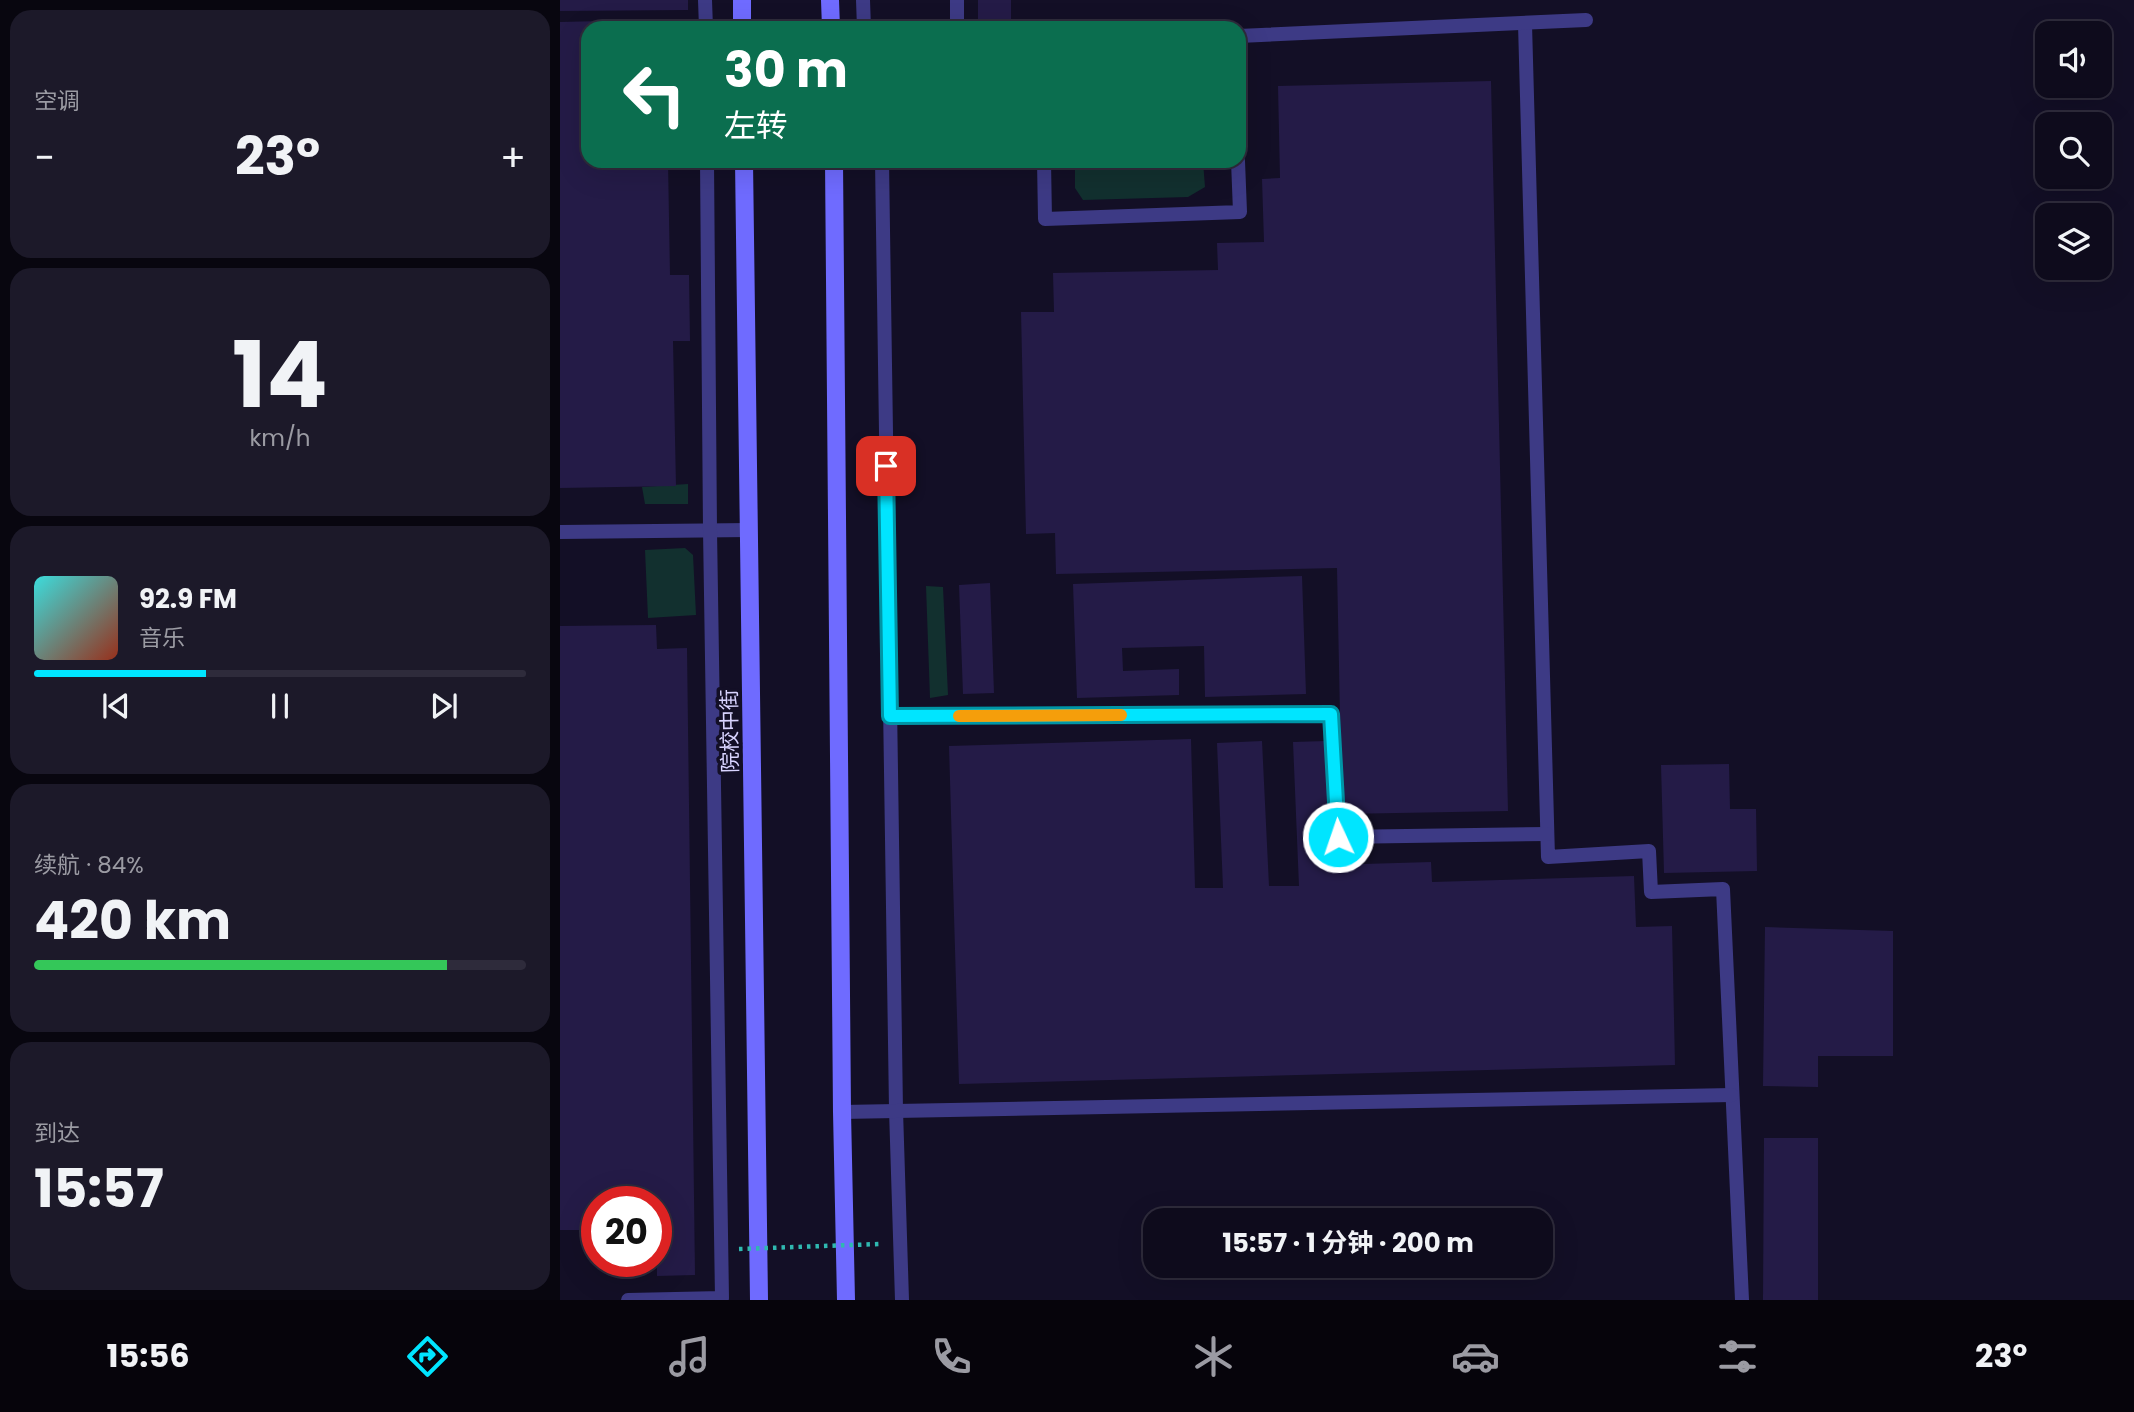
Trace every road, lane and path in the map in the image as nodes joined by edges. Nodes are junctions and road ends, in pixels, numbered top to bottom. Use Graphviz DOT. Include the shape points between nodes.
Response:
graph roads {
  1 [pos="705,0"];
  2 [pos="742,0"];
  3 [pos="830,0"];
  4 [pos="863,0"];
  5 [pos="957,0"];
  6 [pos="1587,20"];
  7 [pos="706,21"];
  8 [pos="742,21"];
  9 [pos="831,21"];
  10 [pos="864,21"];
  11 [pos="957,21"];
  12 [pos="1525,24"];
  13 [pos="1246,36"];
  14 [pos="707,168"];
  15 [pos="744,168"];
  16 [pos="834,168"];
  17 [pos="882,168"];
  18 [pos="1044,168"];
  19 [pos="1238,168"];
  20 [pos="710,530"];
  21 [pos="750,530"];
  22 [pos="560,532"];
  23 [pos="890,716"];
  24 [pos="1547,834"];
  25 [pos="1732,1095"];
  26 [pos="897,1110"];
  27 [pos="842,1112"];
  28 [pos="879,1244"];
  29 [pos="739,1249"];
  30 [pos="628,1300"];
  31 [pos="760,1300"];
  32 [pos="846,1300"];
  33 [pos="902,1300"];
  34 [pos="1741,1300"];
  1 -- 7 [label="lane"];
  2 -- 8 [label="main road"];
  3 -- 9 [label="main road"];
  4 -- 10 [label="lane"];
  5 -- 11 [label="lane"];
  6 -- 12 [label="lane"];
  12 -- 13 [label="lane"];
  12 -- 24 [label="lane"];
  14 -- 20 [label="lane"];
  15 -- 21 [label="main road, 院校中街"];
  16 -- 27 [label="main road"];
  17 -- 23 [label="lane"];
  18 -- 19 [label="lane" via="1045,219 1240,212"];
  20 -- 21 [label="lane"];
  20 -- 22 [label="lane"];
  20 -- 30 [label="lane" via="722,1298"];
  21 -- 31 [label="main road, 院校中街"];
  23 -- 24 [label="lane" via="1331,714 1338,837"];
  23 -- 26 [label="lane"];
  24 -- 25 [label="lane" via="1548,856 1649,850 1651,892 1723,889"];
  25 -- 26 [label="lane"];
  25 -- 34 [label="lane"];
  26 -- 27 [label="lane"];
  26 -- 33 [label="lane"];
  27 -- 32 [label="main road"];
  28 -- 29 [label="path, bridge"];
}
